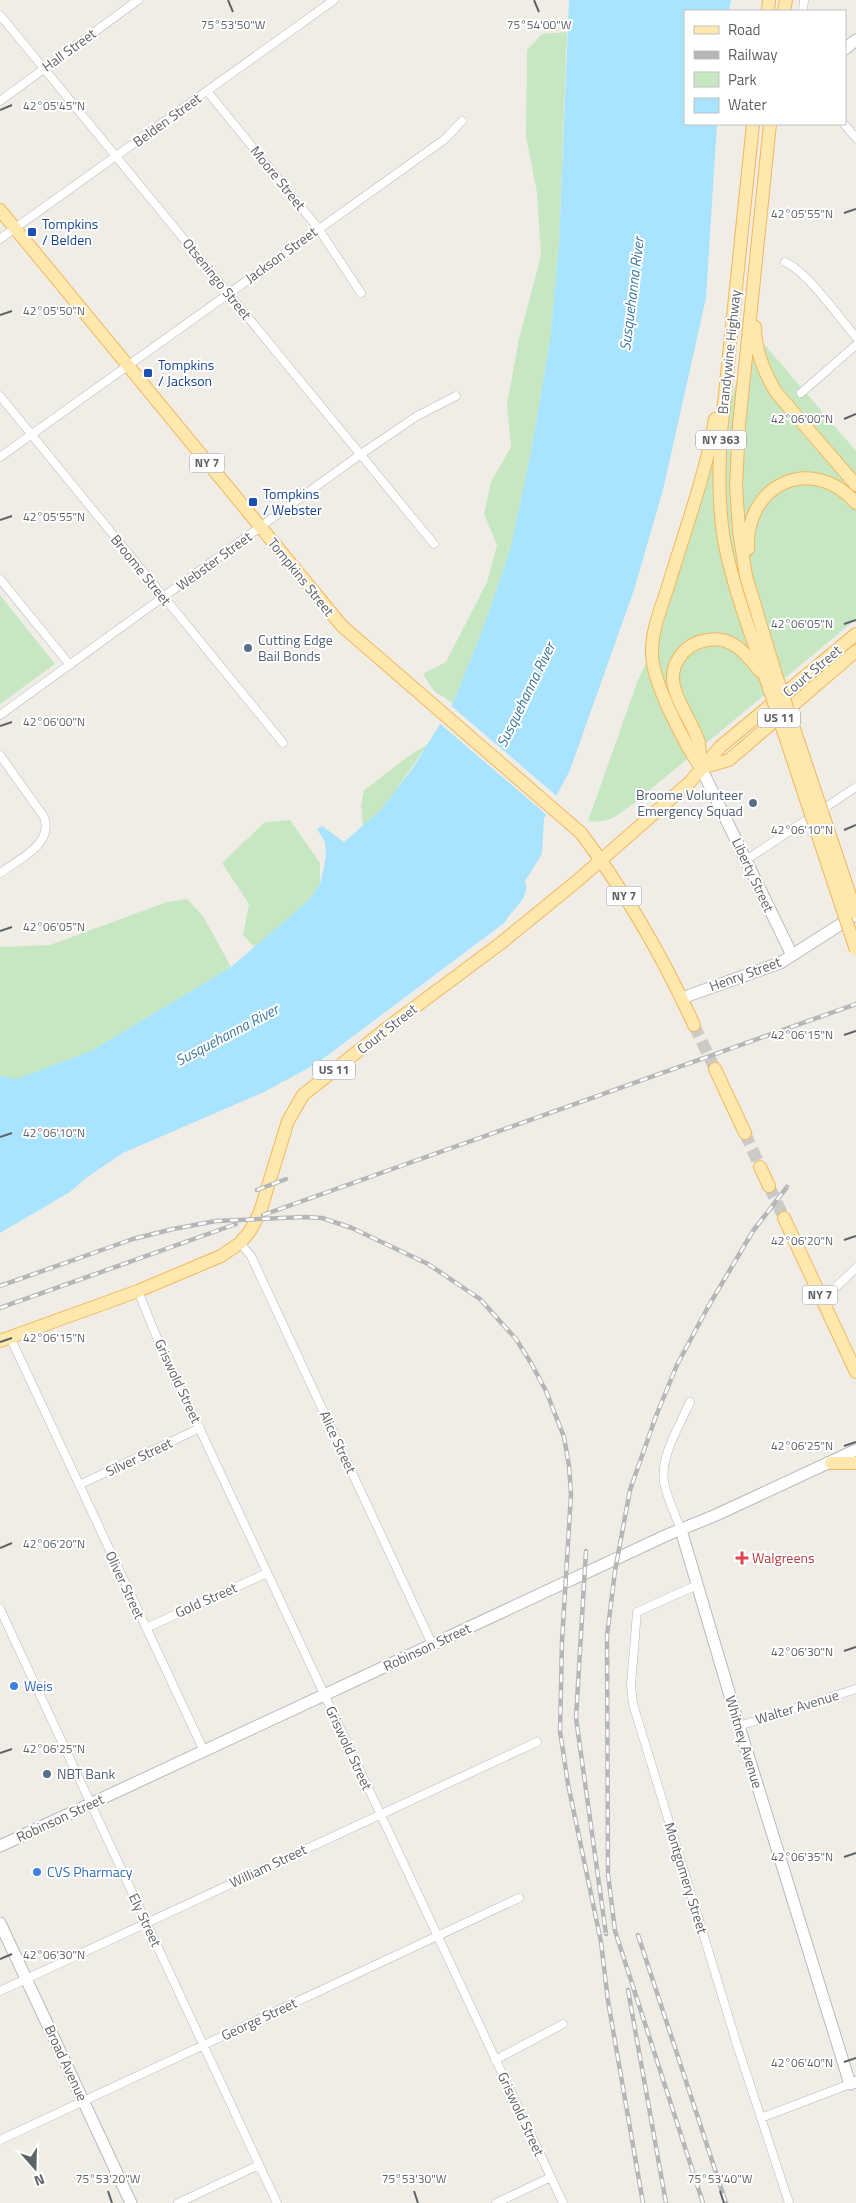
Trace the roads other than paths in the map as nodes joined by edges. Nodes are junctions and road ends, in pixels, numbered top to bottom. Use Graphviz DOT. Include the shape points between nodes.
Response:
graph roads {
  1 [pos="138,0"];
  2 [pos="334,0"];
  3 [pos="0,15"];
  4 [pos="856,40"];
  5 [pos="846,48"];
  6 [pos="44,68"];
  7 [pos="207,92"];
  8 [pos="0,101"];
  9 [pos="462,121"];
  10 [pos="753,125"];
  11 [pos="770,125"];
  12 [pos="779,125"];
  13 [pos="845,125"];
  14 [pos="856,138"];
  15 [pos="116,156"];
  16 [pos="764,184"];
  17 [pos="0,210"];
  18 [pos="15,228"];
  19 [pos="318,228"];
  20 [pos="0,239"];
  21 [pos="785,262"];
  22 [pos="755,265"];
  23 [pos="228,293"];
  24 [pos="361,293"];
  25 [pos="856,337"];
  26 [pos="731,339"];
  27 [pos="856,345"];
  28 [pos="128,366"];
  29 [pos="801,393"];
  30 [pos="0,396"];
  31 [pos="456,396"];
  32 [pos="31,434"];
  33 [pos="361,454"];
  34 [pos="0,457"];
  35 [pos="856,485"];
  36 [pos="856,503"];
  37 [pos="260,528"];
  38 [pos="434,544"];
  39 [pos="0,579"];
  40 [pos="164,598"];
  41 [pos="759,620"];
  42 [pos="856,634"];
  43 [pos="856,651"];
  44 [pos="70,665"];
  45 [pos="771,675"];
  46 [pos="0,715"];
  47 [pos="283,743"];
  48 [pos="0,755"];
  49 [pos="701,768"];
  50 [pos="856,786"];
  51 [pos="600,860"];
  52 [pos="746,860"];
  53 [pos="0,873"];
  54 [pos="856,914"];
  55 [pos="856,950"];
  56 [pos="792,955"];
  57 [pos="682,998"];
  58 [pos="694,1025"];
  59 [pos="715,1069"];
  60 [pos="745,1134"];
  61 [pos="760,1167"];
  62 [pos="769,1186"];
  63 [pos="784,1218"];
  64 [pos="240,1243"];
  65 [pos="856,1268"];
  66 [pos="138,1291"];
  67 [pos="820,1297"];
  68 [pos="5,1339"];
  69 [pos="856,1372"];
  70 [pos="690,1402"];
  71 [pos="200,1428"];
  72 [pos="856,1450"];
  73 [pos="831,1463"];
  74 [pos="856,1463"];
  75 [pos="79,1485"];
  76 [pos="681,1530"];
  77 [pos="267,1573"];
  78 [pos="697,1585"];
  79 [pos="0,1609"];
  80 [pos="146,1628"];
  81 [pos="432,1644"];
  82 [pos="856,1689"];
  83 [pos="324,1695"];
  84 [pos="739,1726"];
  85 [pos="537,1742"];
  86 [pos="204,1751"];
  87 [pos="90,1804"];
  88 [pos="380,1813"];
  89 [pos="0,1846"];
  90 [pos="519,1898"];
  91 [pos="146,1922"];
  92 [pos="0,1923"];
  93 [pos="438,1936"];
  94 [pos="26,1979"];
  95 [pos="0,1991"];
  96 [pos="563,2024"];
  97 [pos="204,2045"];
  98 [pos="495,2060"];
  99 [pos="853,2083"];
  100 [pos="84,2101"];
  101 [pos="761,2118"];
  102 [pos="0,2140"];
  103 [pos="259,2165"];
  104 [pos="551,2177"];
  105 [pos="131,2203"];
  106 [pos="178,2203"];
  107 [pos="277,2203"];
  108 [pos="496,2203"];
  109 [pos="563,2203"];
  110 [pos="789,2203"];
  1 -- 6 [label="street, Hall Street"];
  2 -- 7 [label="street, Belden Street"];
  3 -- 6 [label="street, Otseningo Street"];
  4 -- 5 [label="street"];
  6 -- 8 [label="street, Hall Street"];
  6 -- 15 [label="street, Otseningo Street"];
  7 -- 15 [label="street, Belden Street"];
  7 -- 19 [label="street, Moore Street"];
  9 -- 19 [label="street, Jackson Street" via="445,139"];
  10 -- 26 [label="main road, Brandywine Highway / NY 363"];
  11 -- 16 [label="main road, Brandywine Highway / NY 363"];
  12 -- 16 [label="main road"];
  13 -- 14 [label="street"];
  15 -- 18 [label="street, Belden Street"];
  15 -- 23 [label="street, Otseningo Street"];
  16 -- 22 [label="main road, Brandywine Highway / NY 363"];
  17 -- 18 [label="main road, Tompkins Street / NY 7"];
  18 -- 20 [label="street, Belden Street"];
  18 -- 28 [label="main road, Tompkins Street / NY 7"];
  19 -- 23 [label="street, Jackson Street"];
  19 -- 24 [label="street, Moore Street"];
  21 -- 25 [label="street" via="808,281"];
  22 -- 35 [label="main road" via="755,339 768,378 799,421"];
  22 -- 41 [label="main road, Brandywine Highway / NY 363" via="736,486 744,562"];
  23 -- 28 [label="street, Jackson Street"];
  23 -- 33 [label="street, Otseningo Street"];
  26 -- 45 [label="main road, Brandywine Highway / NY 363" via="720,442 722,526 734,584"];
  26 -- 49 [label="main road" via="706,464 656,625 652,655 662,692 688,749"];
  27 -- 29 [label="street"];
  28 -- 32 [label="street, Jackson Street"];
  28 -- 37 [label="main road, Tompkins Street / NY 7"];
  30 -- 32 [label="street, Broome Street"];
  31 -- 33 [label="street, Webster Street" via="417,416"];
  32 -- 34 [label="street, Jackson Street"];
  32 -- 40 [label="street, Broome Street"];
  33 -- 37 [label="street, Webster Street"];
  33 -- 38 [label="street, Otseningo Street"];
  36 -- 41 [label="main road" via="835,486 818,479 786,483 761,500 751,518 747,535 748,561"];
  37 -- 40 [label="street, Webster Street"];
  37 -- 51 [label="main road, Tompkins Street / NY 7" via="342,626 569,821"];
  39 -- 44 [label="street"];
  40 -- 44 [label="street, Webster Street"];
  40 -- 47 [label="street, Broome Street"];
  41 -- 45 [label="main road, Brandywine Highway / NY 363"];
  42 -- 49 [label="main road, Court Street / US 11" via="720,747"];
  43 -- 49 [label="main road, Court Street / US 11" via="729,760"];
  44 -- 46 [label="street, Webster Street"];
  45 -- 49 [label="main road" via="726,641 712,639 701,642 689,647 679,657 672,673 672,685 699,743"];
  45 -- 54 [label="main road, Brandywine Highway / NY 363, bridge"];
  45 -- 55 [label="main road, Brandywine Highway / NY 363, bridge"];
  48 -- 53 [label="street" via="48,826 42,842"];
  49 -- 51 [label="main road, Court Street / US 11" via="690,782"];
  49 -- 52 [label="street, Liberty Street"];
  50 -- 52 [label="street"];
  51 -- 57 [label="main road, NY 7" via="660,952"];
  51 -- 64 [label="main road, Court Street / US 11" via="501,943 303,1095 288,1121 260,1212"];
  52 -- 56 [label="street, Liberty Street"];
  54 -- 56 [label="street, Henry Street"];
  56 -- 57 [label="street, Henry Street" via="774,965"];
  57 -- 58 [label="main road, NY 7"];
  59 -- 60 [label="main road"];
  61 -- 62 [label="main road"];
  63 -- 67 [label="main road, NY 7"];
  64 -- 66 [label="main road, Court Street / US 11" via="221,1256"];
  64 -- 81 [label="street, Alice Street" via="251,1256"];
  65 -- 67 [label="street"];
  66 -- 68 [label="main road, Court Street / US 11"];
  66 -- 71 [label="street, Griswold Street"];
  67 -- 69 [label="main road, NY 7"];
  68 -- 75 [label="street, Oliver Street"];
  70 -- 76 [label="street, Whitney Avenue" via="670,1448 664,1476"];
  71 -- 75 [label="street, Silver Street"];
  71 -- 77 [label="street, Griswold Street"];
  72 -- 73 [label="street, Robinson Street"];
  73 -- 74 [label="main road"];
  73 -- 76 [label="street, Robinson Street"];
  75 -- 80 [label="street, Oliver Street"];
  76 -- 78 [label="street, Whitney Avenue"];
  76 -- 81 [label="street, Robinson Street"];
  77 -- 80 [label="street, Gold Street"];
  77 -- 83 [label="street, Griswold Street"];
  78 -- 84 [label="street, Whitney Avenue"];
  78 -- 101 [label="street, Montgomery Street" via="637,1612 632,1704"];
  79 -- 87 [label="street, Ely Street"];
  80 -- 86 [label="street, Oliver Street"];
  81 -- 83 [label="street, Robinson Street"];
  82 -- 84 [label="street, Walter Avenue"];
  83 -- 86 [label="street, Robinson Street"];
  83 -- 88 [label="street, Griswold Street"];
  84 -- 99 [label="street, Whitney Avenue"];
  85 -- 88 [label="street, William Street"];
  86 -- 87 [label="street, Robinson Street"];
  87 -- 89 [label="street, Robinson Street"];
  87 -- 91 [label="street, Ely Street"];
  88 -- 91 [label="street, William Street"];
  88 -- 93 [label="street, Griswold Street"];
  90 -- 93 [label="street, George Street"];
  91 -- 94 [label="street, William Street"];
  91 -- 97 [label="street, Ely Street"];
  92 -- 94 [label="street, Broad Avenue"];
  93 -- 97 [label="street, George Street"];
  93 -- 98 [label="street, Griswold Street"];
  94 -- 95 [label="street, William Street"];
  94 -- 100 [label="street, Broad Avenue"];
  96 -- 98 [label="street"];
  97 -- 100 [label="street, George Street"];
  97 -- 103 [label="street, Ely Street"];
  98 -- 104 [label="street, Griswold Street"];
  99 -- 101 [label="street"];
  100 -- 102 [label="street, George Street"];
  100 -- 105 [label="street, Broad Avenue"];
  101 -- 110 [label="street, Montgomery Street"];
  103 -- 106 [label="street"];
  103 -- 107 [label="street, Ely Street"];
  104 -- 108 [label="street"];
  104 -- 109 [label="street, Griswold Street"];
}
